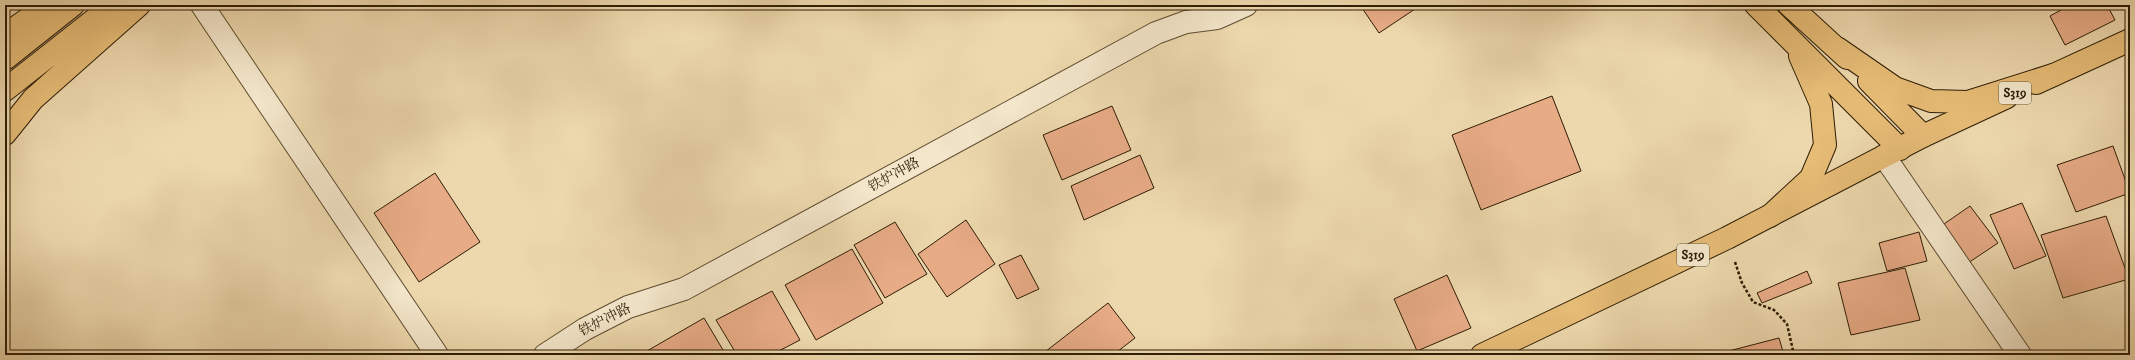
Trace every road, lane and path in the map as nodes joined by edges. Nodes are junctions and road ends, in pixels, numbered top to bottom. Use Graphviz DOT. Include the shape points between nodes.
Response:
graph roads {
  1 [pos="48,5"];
  2 [pos="73,5"];
  3 [pos="113,5"];
  4 [pos="139,5"];
  5 [pos="202,5"];
  6 [pos="1246,5"];
  7 [pos="1756,5"];
  8 [pos="1789,5"];
  9 [pos="5,35"];
  10 [pos="2130,40"];
  11 [pos="1794,44"];
  12 [pos="1837,48"];
  13 [pos="5,59"];
  14 [pos="2053,75"];
  15 [pos="5,90"];
  16 [pos="5,134"];
  17 [pos="1923,136"];
  18 [pos="1892,153"];
  19 [pos="1770,216"];
  20 [pos="1727,238"];
  21 [pos="437,355"];
  22 [pos="546,355"];
  23 [pos="1482,355"];
  24 [pos="1794,355"];
  25 [pos="2020,355"];
  1 -- 9 [label="main road"];
  2 -- 13 [label="main road"];
  3 -- 15 [label="main road"];
  4 -- 16 [label="main road" via="33,99"];
  5 -- 21 [label="street"];
  6 -- 22 [label="street, 铁炉冲路" via="1217,18 1186,22 1156,33 684,289 628,307 585,329"];
  7 -- 11 [label="main road"];
  8 -- 12 [label="main road"];
  10 -- 14 [label="main road, S319"];
  11 -- 18 [label="main road"];
  11 -- 19 [label="main road" via="1821,104 1825,145 1811,178"];
  12 -- 14 [label="main road" via="1895,88 1931,101 1968,102"];
  12 -- 17 [label="main road"];
  14 -- 17 [label="main road, S319"];
  17 -- 18 [label="main road, S319"];
  18 -- 19 [label="main road, S319"];
  18 -- 25 [label="street"];
  19 -- 20 [label="main road, S319"];
  20 -- 23 [label="main road, S319"];
  20 -- 24 [label="path" via="1742,284 1753,302 1774,310 1787,324"];
}
